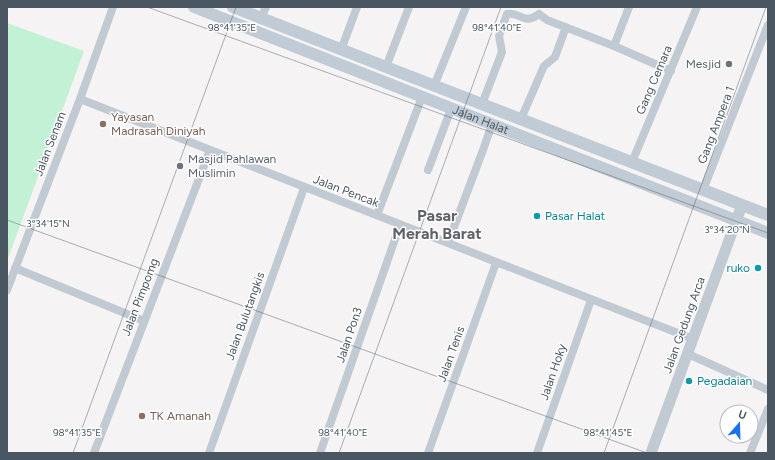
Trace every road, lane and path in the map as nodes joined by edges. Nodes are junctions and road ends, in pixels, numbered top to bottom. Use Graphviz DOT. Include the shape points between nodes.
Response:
graph roads {
  1 [pos="113,7"];
  2 [pos="194,7"];
  3 [pos="233,7"];
  4 [pos="357,7"];
  5 [pos="409,7"];
  6 [pos="466,7"];
  7 [pos="629,7"];
  8 [pos="697,7"];
  9 [pos="538,11"];
  10 [pos="263,13"];
  11 [pos="768,25"];
  12 [pos="566,27"];
  13 [pos="614,46"];
  14 [pos="340,50"];
  15 [pos="386,67"];
  16 [pos="671,71"];
  17 [pos="434,86"];
  18 [pos="422,97"];
  19 [pos="80,100"];
  20 [pos="482,104"];
  21 [pos="451,109"];
  22 [pos="521,119"];
  23 [pos="492,124"];
  24 [pos="210,150"];
  25 [pos="632,162"];
  26 [pos="428,170"];
  27 [pos="304,188"];
  28 [pos="703,190"];
  29 [pos="742,205"];
  30 [pos="768,214"];
  31 [pos="377,215"];
  32 [pos="736,220"];
  33 [pos="400,225"];
  34 [pos="768,233"];
  35 [pos="448,244"];
  36 [pos="496,262"];
  37 [pos="15,268"];
  38 [pos="7,290"];
  39 [pos="591,300"];
  40 [pos="144,321"];
  41 [pos="693,338"];
  42 [pos="688,354"];
  43 [pos="768,390"];
  44 [pos="768,409"];
  45 [pos="94,453"];
  46 [pos="208,453"];
  47 [pos="320,453"];
  48 [pos="428,453"];
  49 [pos="538,453"];
  50 [pos="652,453"];
  51 [pos="750,453"];
  1 -- 19 [label="street, Jalan Senam"];
  2 -- 18 [label="main road, Jalan Halat"];
  3 -- 10 [label="main road, Jalan Halat"];
  4 -- 14 [label="street"];
  5 -- 15 [label="street"];
  6 -- 17 [label="street"];
  7 -- 13 [label="street"];
  8 -- 16 [label="street, Gang Cemara"];
  9 -- 12 [label="street" via="547,20"];
  9 -- 20 [label="street" via="533,18 527,19 507,14 499,36 502,52"];
  10 -- 14 [label="main road, Jalan Halat"];
  11 -- 28 [label="street, Gang Ampera 1"];
  12 -- 13 [label="street"];
  12 -- 22 [label="street" via="555,56 544,66"];
  13 -- 16 [label="street"];
  14 -- 15 [label="main road, Jalan Halat"];
  15 -- 17 [label="main road, Jalan Halat"];
  16 -- 25 [label="street, Gang Cemara"];
  17 -- 20 [label="main road, Jalan Halat"];
  18 -- 21 [label="main road, Jalan Halat"];
  18 -- 31 [label="street"];
  19 -- 24 [label="street, Jalan Pencak"];
  19 -- 37 [label="street, Jalan Senam"];
  20 -- 22 [label="main road, Jalan Halat"];
  21 -- 23 [label="main road, Jalan Halat"];
  21 -- 26 [label="street"];
  22 -- 25 [label="main road, Jalan Halat"];
  23 -- 32 [label="main road, Jalan Halat"];
  23 -- 35 [label="street"];
  24 -- 27 [label="street, Jalan Pencak"];
  24 -- 40 [label="street, Jalan Pimpomg"];
  25 -- 28 [label="main road, Jalan Halat"];
  27 -- 31 [label="street, Jalan Pencak"];
  27 -- 46 [label="street, Jalan Bulutangkis"];
  28 -- 29 [label="main road, Jalan Halat"];
  29 -- 30 [label="main road, Jalan Halat"];
  29 -- 32 [label="street, Jalan Gedung Arca"];
  31 -- 33 [label="street, Jalan Pencak"];
  32 -- 34 [label="main road, Jalan Halat"];
  32 -- 41 [label="street, Jalan Gedung Arca"];
  33 -- 35 [label="street, Jalan Pencak"];
  33 -- 47 [label="street, Jalan Pon3"];
  35 -- 36 [label="street, Jalan Pencak"];
  36 -- 39 [label="street, Jalan Pencak"];
  36 -- 48 [label="street, Jalan Tenis"];
  37 -- 38 [label="street, Jalan Senam"];
  37 -- 40 [label="street"];
  39 -- 41 [label="street, Jalan Pencak"];
  39 -- 49 [label="street, Jalan Hoky"];
  40 -- 45 [label="street, Jalan Pimpomg"];
  41 -- 42 [label="street, Jalan Gedung Arca"];
  42 -- 43 [label="street"];
  42 -- 50 [label="street, Jalan Gedung Arca"];
  44 -- 51 [label="street"];
}
